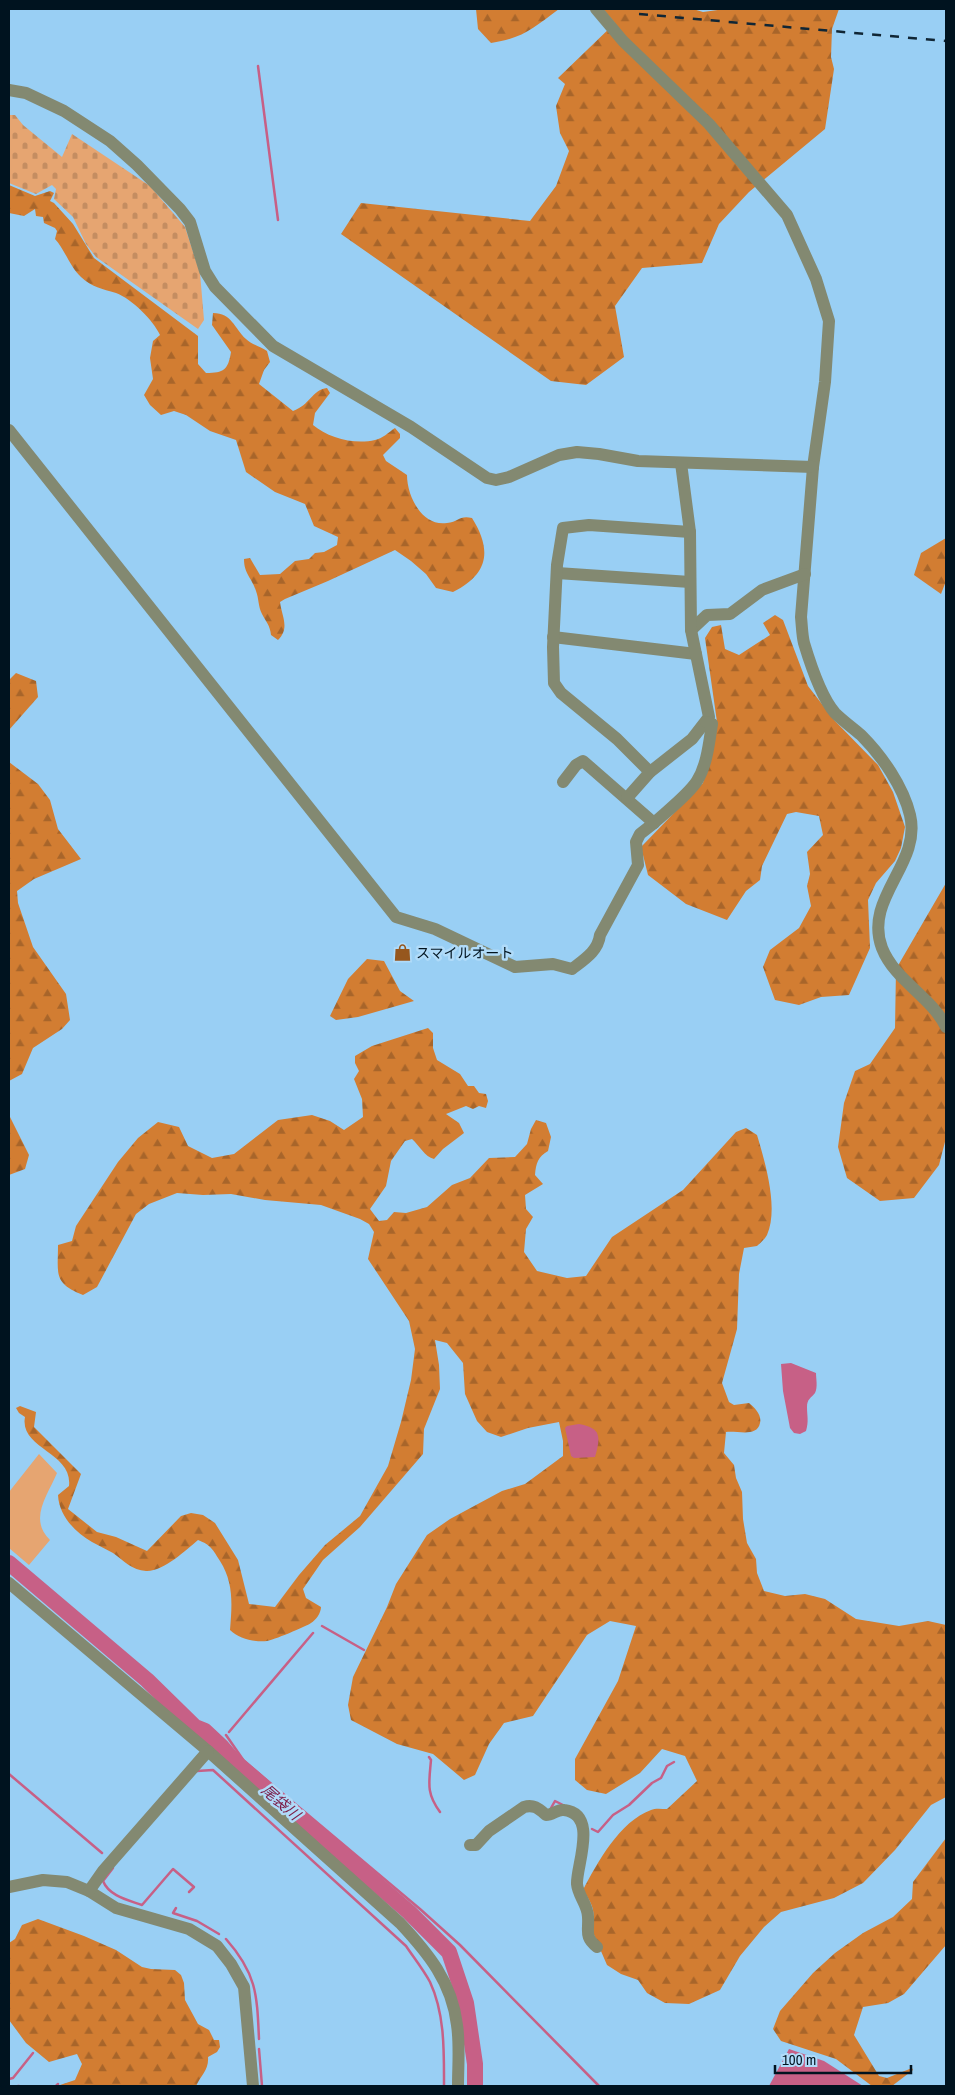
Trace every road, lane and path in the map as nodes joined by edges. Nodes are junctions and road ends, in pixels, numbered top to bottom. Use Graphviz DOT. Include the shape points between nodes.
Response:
graph roads {
  1 [pos="596,9"];
  2 [pos="9,90"];
  3 [pos="9,430"];
  4 [pos="681,463"];
  5 [pos="813,466"];
  6 [pos="690,532"];
  7 [pos="557,574"];
  8 [pos="805,574"];
  9 [pos="690,582"];
  10 [pos="691,630"];
  11 [pos="554,637"];
  12 [pos="696,654"];
  13 [pos="706,722"];
  14 [pos="650,772"];
  15 [pos="563,782"];
  16 [pos="627,798"];
  17 [pos="654,823"];
  18 [pos="946,1027"];
  19 [pos="9,1583"];
  20 [pos="208,1751"];
  21 [pos="470,1844"];
  22 [pos="9,1887"];
  23 [pos="89,1891"];
  24 [pos="597,1948"];
  25 [pos="253,2086"];
  26 [pos="458,2086"];
  1 -- 5 [label="street" via="623,41 709,124 787,215 816,279 829,321 825,382"];
  2 -- 4 [label="street" via="26,93 64,111 110,141 136,165 190,222 205,271 215,287 273,346 411,426 487,478 496,480 510,476 559,455 577,452 638,461"];
  3 -- 17 [label="street" via="396,917 435,929 515,967 553,964 572,969 598,945 600,934 638,865 636,842 640,834"];
  4 -- 5 [label="street"];
  4 -- 6 [label="street"];
  5 -- 8 [label="street"];
  6 -- 7 [label="street" via="589,524 563,528"];
  6 -- 9 [label="street"];
  7 -- 9 [label="street"];
  7 -- 11 [label="street"];
  8 -- 10 [label="street" via="762,590 730,614 707,615"];
  8 -- 18 [label="street" via="801,617 804,642 824,694 834,712 883,759 910,815 908,849 879,911 882,948 901,977 941,1016"];
  9 -- 10 [label="street"];
  10 -- 12 [label="street"];
  11 -- 12 [label="street"];
  11 -- 14 [label="street" via="554,683 561,693 617,739"];
  12 -- 13 [label="street" via="709,717"];
  13 -- 14 [label="street" via="692,739"];
  13 -- 17 [label="street" via="712,724 697,782"];
  14 -- 16 [label="street"];
  15 -- 16 [label="street" via="576,764 583,761"];
  16 -- 17 [label="street"];
  19 -- 20 [label="street"];
  20 -- 23 [label="street"];
  20 -- 26 [label="street" via="400,1923 432,1959 451,2000 457,2025"];
  21 -- 24 [label="street" via="476,1845 490,1831 530,1805 546,1815 559,1810 572,1813 578,1819 584,1837 577,1884 587,1911 590,1942"];
  22 -- 23 [label="street" via="50,1880 67,1882"];
  23 -- 25 [label="street" via="116,1908 189,1929 206,1938 224,1955 244,1987"];
}
